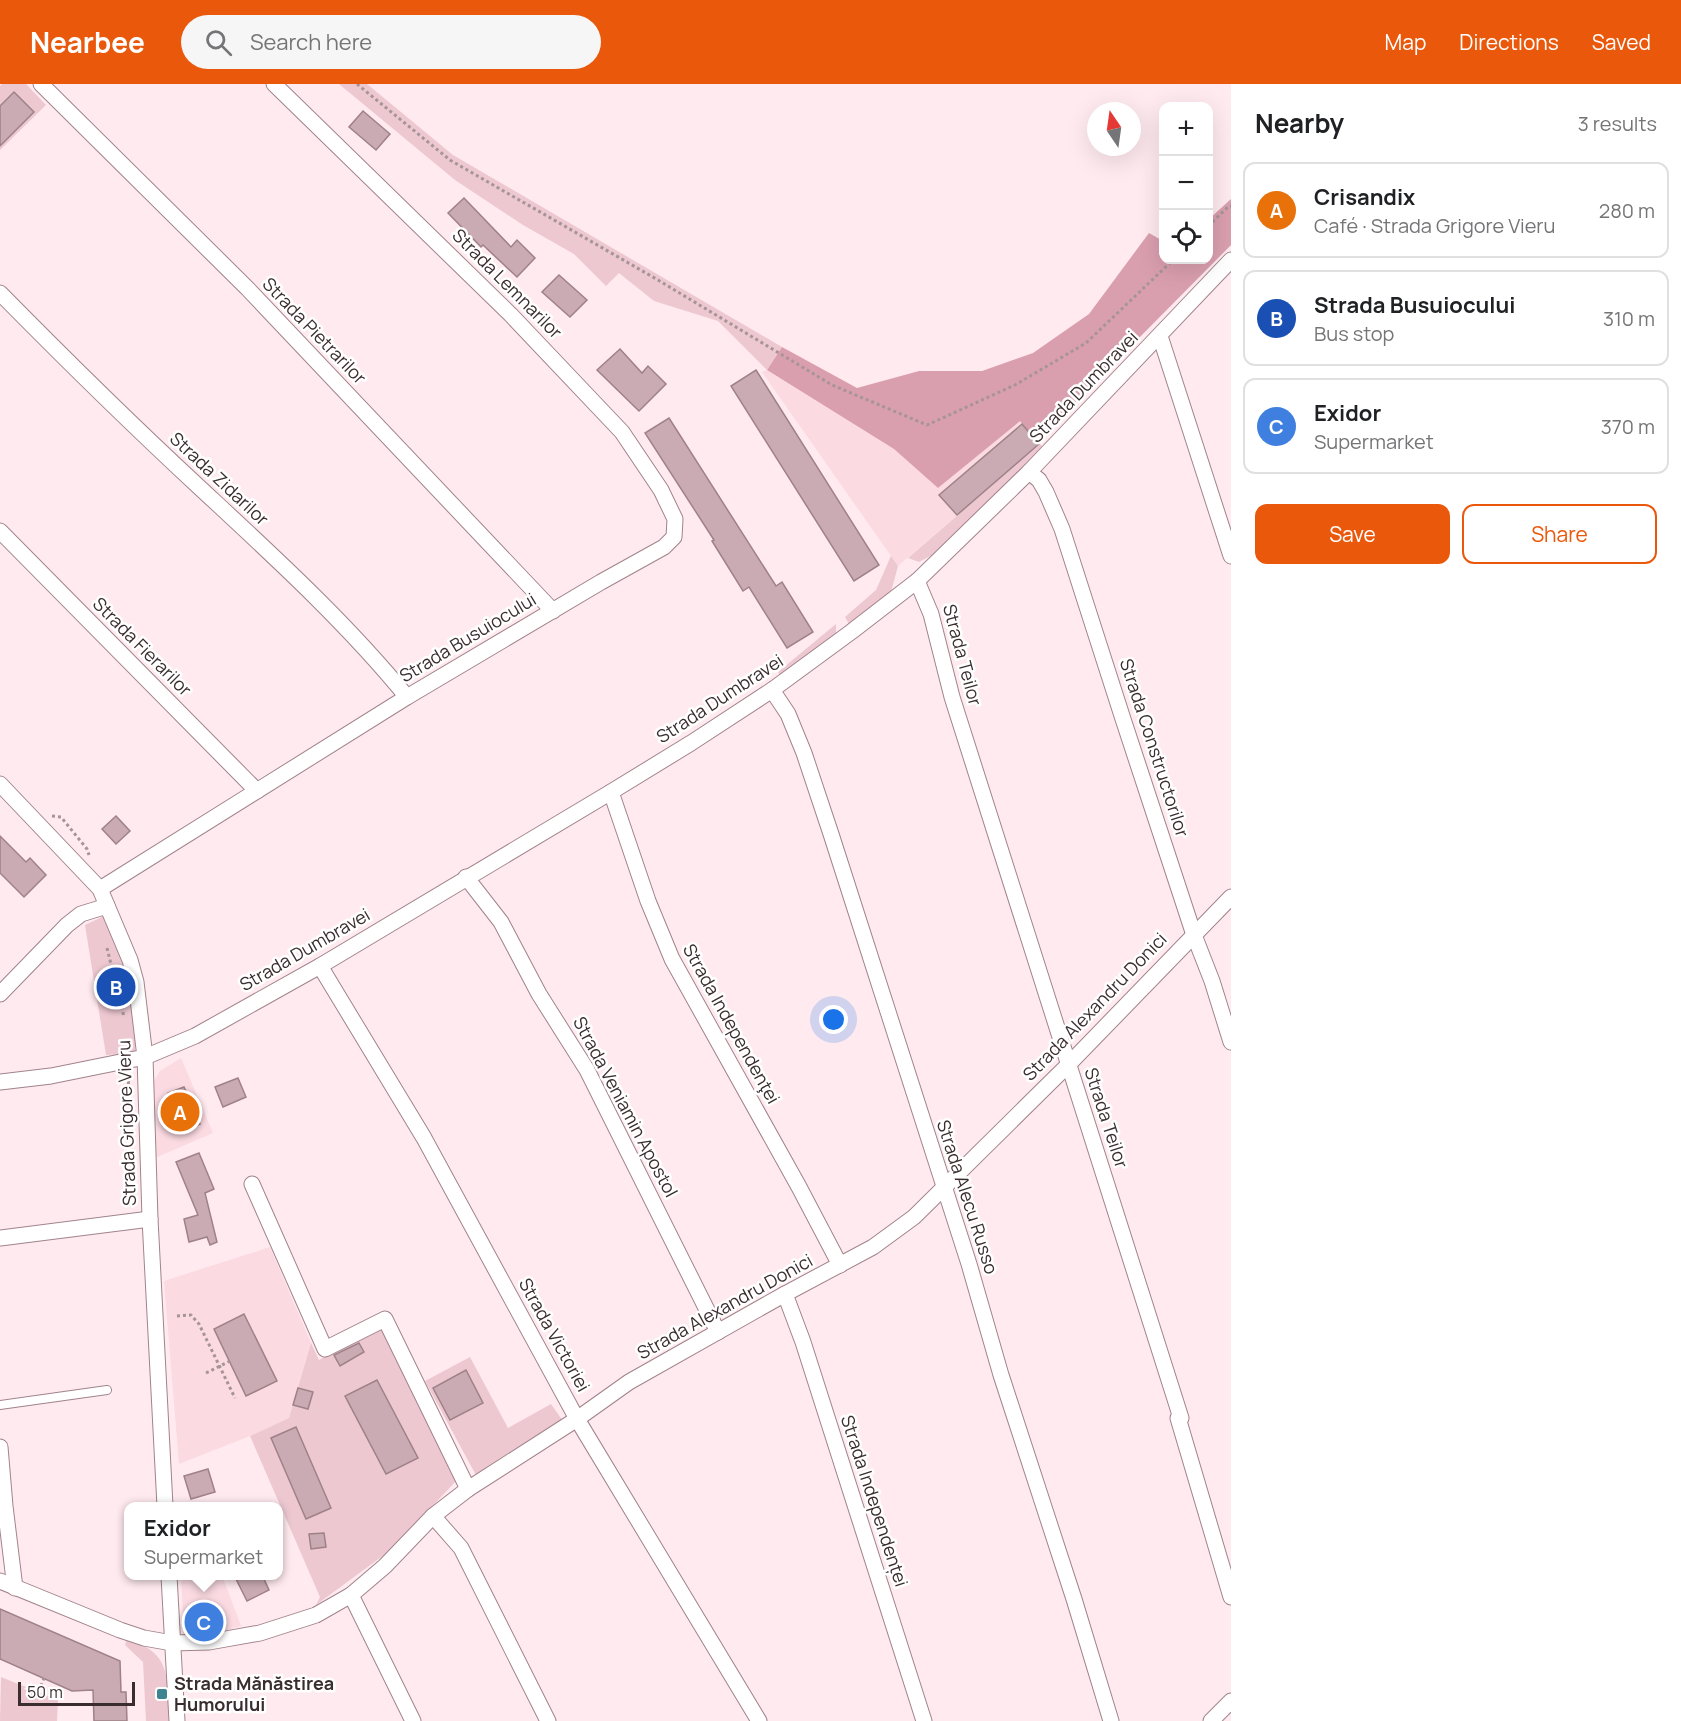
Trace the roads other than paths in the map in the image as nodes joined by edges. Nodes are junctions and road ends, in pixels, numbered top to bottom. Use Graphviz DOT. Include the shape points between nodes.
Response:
graph roads {
  1 [pos="41,84"];
  2 [pos="274,84"];
  3 [pos="1231,261"];
  4 [pos="0,293"];
  5 [pos="1160,336"];
  6 [pos="1029,472"];
  7 [pos="0,531"];
  8 [pos="674,537"];
  9 [pos="1231,556"];
  10 [pos="917,581"];
  11 [pos="553,611"];
  12 [pos="772,690"];
  13 [pos="407,697"];
  14 [pos="0,784"];
  15 [pos="257,791"];
  16 [pos="611,792"];
  17 [pos="466,877"];
  18 [pos="100,889"];
  19 [pos="1231,897"];
  20 [pos="107,906"];
  21 [pos="1194,934"];
  22 [pos="320,966"];
  23 [pos="0,994"];
  24 [pos="1231,1042"];
  25 [pos="145,1057"];
  26 [pos="1068,1064"];
  27 [pos="0,1082"];
  28 [pos="252,1184"];
  29 [pos="943,1187"];
  30 [pos="150,1219"];
  31 [pos="0,1239"];
  32 [pos="840,1265"];
  33 [pos="785,1294"];
  34 [pos="718,1332"];
  35 [pos="107,1390"];
  36 [pos="0,1405"];
  37 [pos="577,1419"];
  38 [pos="0,1447"];
  39 [pos="468,1489"];
  40 [pos="165,1502"];
  41 [pos="433,1516"];
  42 [pos="169,1580"];
  43 [pos="0,1581"];
  44 [pos="15,1588"];
  45 [pos="351,1595"];
  46 [pos="1231,1597"];
  47 [pos="172,1643"];
  48 [pos="1231,1701"];
  49 [pos="177,1721"];
  50 [pos="413,1721"];
  51 [pos="548,1721"];
  52 [pos="759,1721"];
  53 [pos="924,1721"];
  54 [pos="1111,1721"];
  55 [pos="1211,1721"];
  1 -- 11 [label="street, Strada Pietrarilor" via="248,289"];
  2 -- 8 [label="street, Strada Lemnarilor" via="519,323 622,432 661,490 675,519"];
  3 -- 5 [label="street, Strada Dumbravei"];
  4 -- 13 [label="street, Strada Zidarilor" via="345,628"];
  5 -- 6 [label="street, Strada Dumbravei"];
  5 -- 9 [label="street"];
  6 -- 10 [label="street, Strada Dumbravei"];
  6 -- 21 [label="street, Strada Constructorilor" via="1046,492 1062,530"];
  7 -- 15 [label="street, Strada Fierarilor"];
  8 -- 11 [label="street, Strada Busuiocului" via="664,547"];
  10 -- 12 [label="street, Strada Dumbravei"];
  10 -- 26 [label="street, Strada Teilor" via="931,614 952,697"];
  11 -- 13 [label="street, Strada Busuiocului"];
  12 -- 16 [label="street, Strada Dumbravei"];
  12 -- 29 [label="street, Strada Alecu Russo" via="788,714 804,753"];
  13 -- 15 [label="street, Strada Busuiocului"];
  14 -- 18 [label="street, Strada Grigore Vieru"];
  15 -- 18 [label="street, Strada Busuiocului"];
  16 -- 17 [label="street, Strada Dumbravei"];
  16 -- 32 [label="street, Strada Independenţei" via="672,959"];
  17 -- 22 [label="street, Strada Dumbravei"];
  17 -- 34 [label="street, Strada Veniamin Apostol" via="501,922 587,1070"];
  18 -- 20 [label="street, Strada Grigore Vieru"];
  19 -- 21 [label="street, Strada Alexandru Donici"];
  20 -- 23 [label="street" via="81,914 67,925"];
  20 -- 25 [label="street, Strada Grigore Vieru" via="136,982"];
  21 -- 24 [label="street, Strada Constructorilor"];
  21 -- 26 [label="street, Strada Alexandru Donici"];
  22 -- 25 [label="street, Strada Dumbravei" via="195,1036"];
  22 -- 37 [label="street, Strada Victoriei" via="424,1138"];
  25 -- 27 [label="street, Strada Dumbravei"];
  25 -- 30 [label="street, Strada Grigore Vieru"];
  26 -- 29 [label="street, Strada Alexandru Donici"];
  26 -- 46 [label="street, Strada Teilor" via="1180,1418"];
  28 -- 39 [label="street" via="325,1349 385,1319"];
  29 -- 32 [label="street, Strada Alexandru Donici" via="905,1223"];
  29 -- 54 [label="street, Strada Alecu Russo"];
  30 -- 31 [label="street"];
  30 -- 40 [label="street, Strada Grigore Vieru"];
  32 -- 33 [label="street, Strada Alexandru Donici"];
  33 -- 34 [label="street, Strada Alexandru Donici"];
  33 -- 53 [label="street, Strada Independenței"];
  34 -- 37 [label="street, Strada Alexandru Donici" via="630,1382"];
  35 -- 36 [label="lane"];
  37 -- 39 [label="street, Strada Alexandru Donici"];
  37 -- 52 [label="street, Strada Victoriei"];
  38 -- 44 [label="street"];
  39 -- 41 [label="street, Strada Alexandru Donici"];
  41 -- 45 [label="street, Strada Alexandru Donici"];
  41 -- 51 [label="street" via="461,1548"];
  42 -- 47 [label="street"];
  43 -- 44 [label="street"];
  44 -- 47 [label="street" via="120,1630"];
  45 -- 47 [label="street, Strada Alexandru Donici" via="316,1616 261,1633 209,1642"];
  45 -- 50 [label="street"];
  47 -- 49 [label="street"];
  48 -- 55 [label="street"];
}
